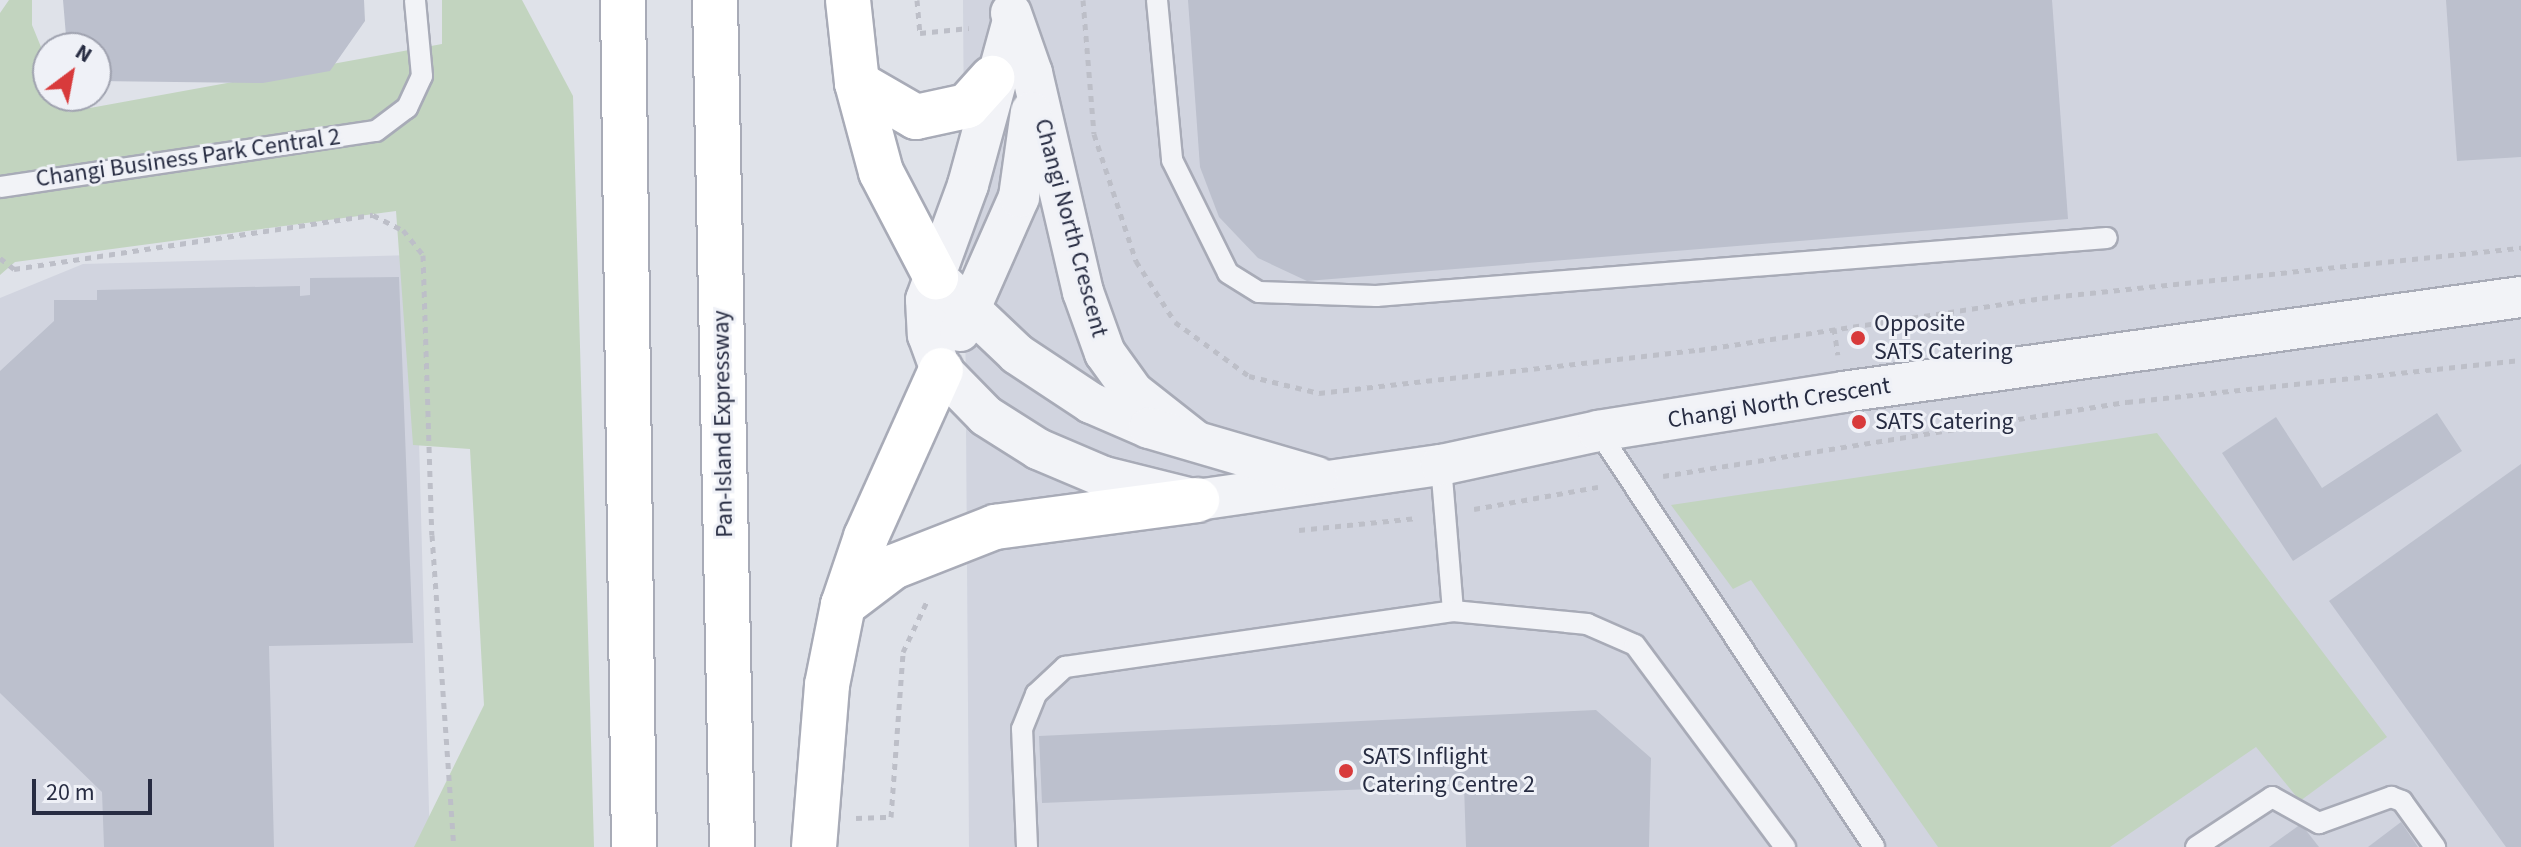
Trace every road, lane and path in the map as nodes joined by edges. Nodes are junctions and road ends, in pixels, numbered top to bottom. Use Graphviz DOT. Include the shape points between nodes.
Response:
graph roads {
  1 [pos="415,0"];
  2 [pos="623,0"];
  3 [pos="715,0"];
  4 [pos="848,0"];
  5 [pos="917,0"];
  6 [pos="1157,0"];
  7 [pos="1011,12"];
  8 [pos="1012,75"];
  9 [pos="857,83"];
  10 [pos="0,187"];
  11 [pos="2107,238"];
  12 [pos="0,258"];
  13 [pos="936,277"];
  14 [pos="2521,297"];
  15 [pos="971,310"];
  16 [pos="2521,360"];
  17 [pos="941,370"];
  18 [pos="1598,431"];
  19 [pos="1194,440"];
  20 [pos="1441,465"];
  21 [pos="1325,480"];
  22 [pos="1630,481"];
  23 [pos="1197,500"];
  24 [pos="1445,515"];
  25 [pos="1292,530"];
  26 [pos="933,587"];
  27 [pos="843,605"];
  28 [pos="1453,611"];
  29 [pos="814,833"];
  30 [pos="454,847"];
  31 [pos="634,847"];
  32 [pos="732,847"];
  33 [pos="1027,847"];
  34 [pos="1785,847"];
  35 [pos="1874,847"];
  36 [pos="2196,847"];
  37 [pos="2435,847"];
  1 -- 10 [label="lane, Changi Business Park Central 2" via="422,76 407,108 376,131"];
  2 -- 31 [label="highway"];
  3 -- 32 [label="highway, Pan-Island Expressway"];
  4 -- 9 [label="highway"];
  5 -- 7 [label="path" via="920,33"];
  6 -- 11 [label="lane" via="1172,160 1228,273 1259,292 1376,296"];
  7 -- 8 [label="street, Changi North Crescent"];
  8 -- 9 [label="highway" via="967,106 916,117"];
  8 -- 13 [label="street, Changi North Crescent" via="983,133"];
  8 -- 15 [label="street, Changi North Crescent" via="1030,144 1019,197"];
  8 -- 19 [label="street, Changi North Crescent" via="1105,353 1133,392"];
  9 -- 13 [label="highway" via="881,172"];
  12 -- 30 [label="path" via="14,269 373,215 403,230 423,255 432,535"];
  13 -- 15 [label="street, Changi North Crescent"];
  13 -- 17 [label="street, Changi North Crescent" via="925,318"];
  14 -- 18 [label="street, Changi North Crescent"];
  15 -- 17 [label="street, Changi North Crescent"];
  15 -- 19 [label="street, Changi North Crescent" via="1017,354 1091,403"];
  16 -- 22 [label="path" via="2127,402"];
  17 -- 23 [label="street, Changi North Crescent" via="986,416 1038,449 1104,477"];
  17 -- 27 [label="highway" via="866,537"];
  18 -- 20 [label="street, Changi North Crescent"];
  18 -- 22 [label="lane"];
  19 -- 21 [label="street, Changi North Crescent"];
  20 -- 21 [label="street, Changi North Crescent"];
  20 -- 24 [label="lane"];
  21 -- 23 [label="street, Changi North Crescent"];
  22 -- 24 [label="path"];
  22 -- 35 [label="lane"];
  23 -- 27 [label="highway" via="995,527 893,567"];
  24 -- 25 [label="path"];
  24 -- 28 [label="lane"];
  26 -- 29 [label="path" via="903,652 891,817"];
  27 -- 29 [label="highway" via="827,685"];
  28 -- 33 [label="lane" via="1065,667 1036,694 1022,729"];
  28 -- 34 [label="lane" via="1587,624 1635,645"];
  36 -- 37 [label="lane" via="2272,797 2319,823 2391,797 2402,801"];
}
